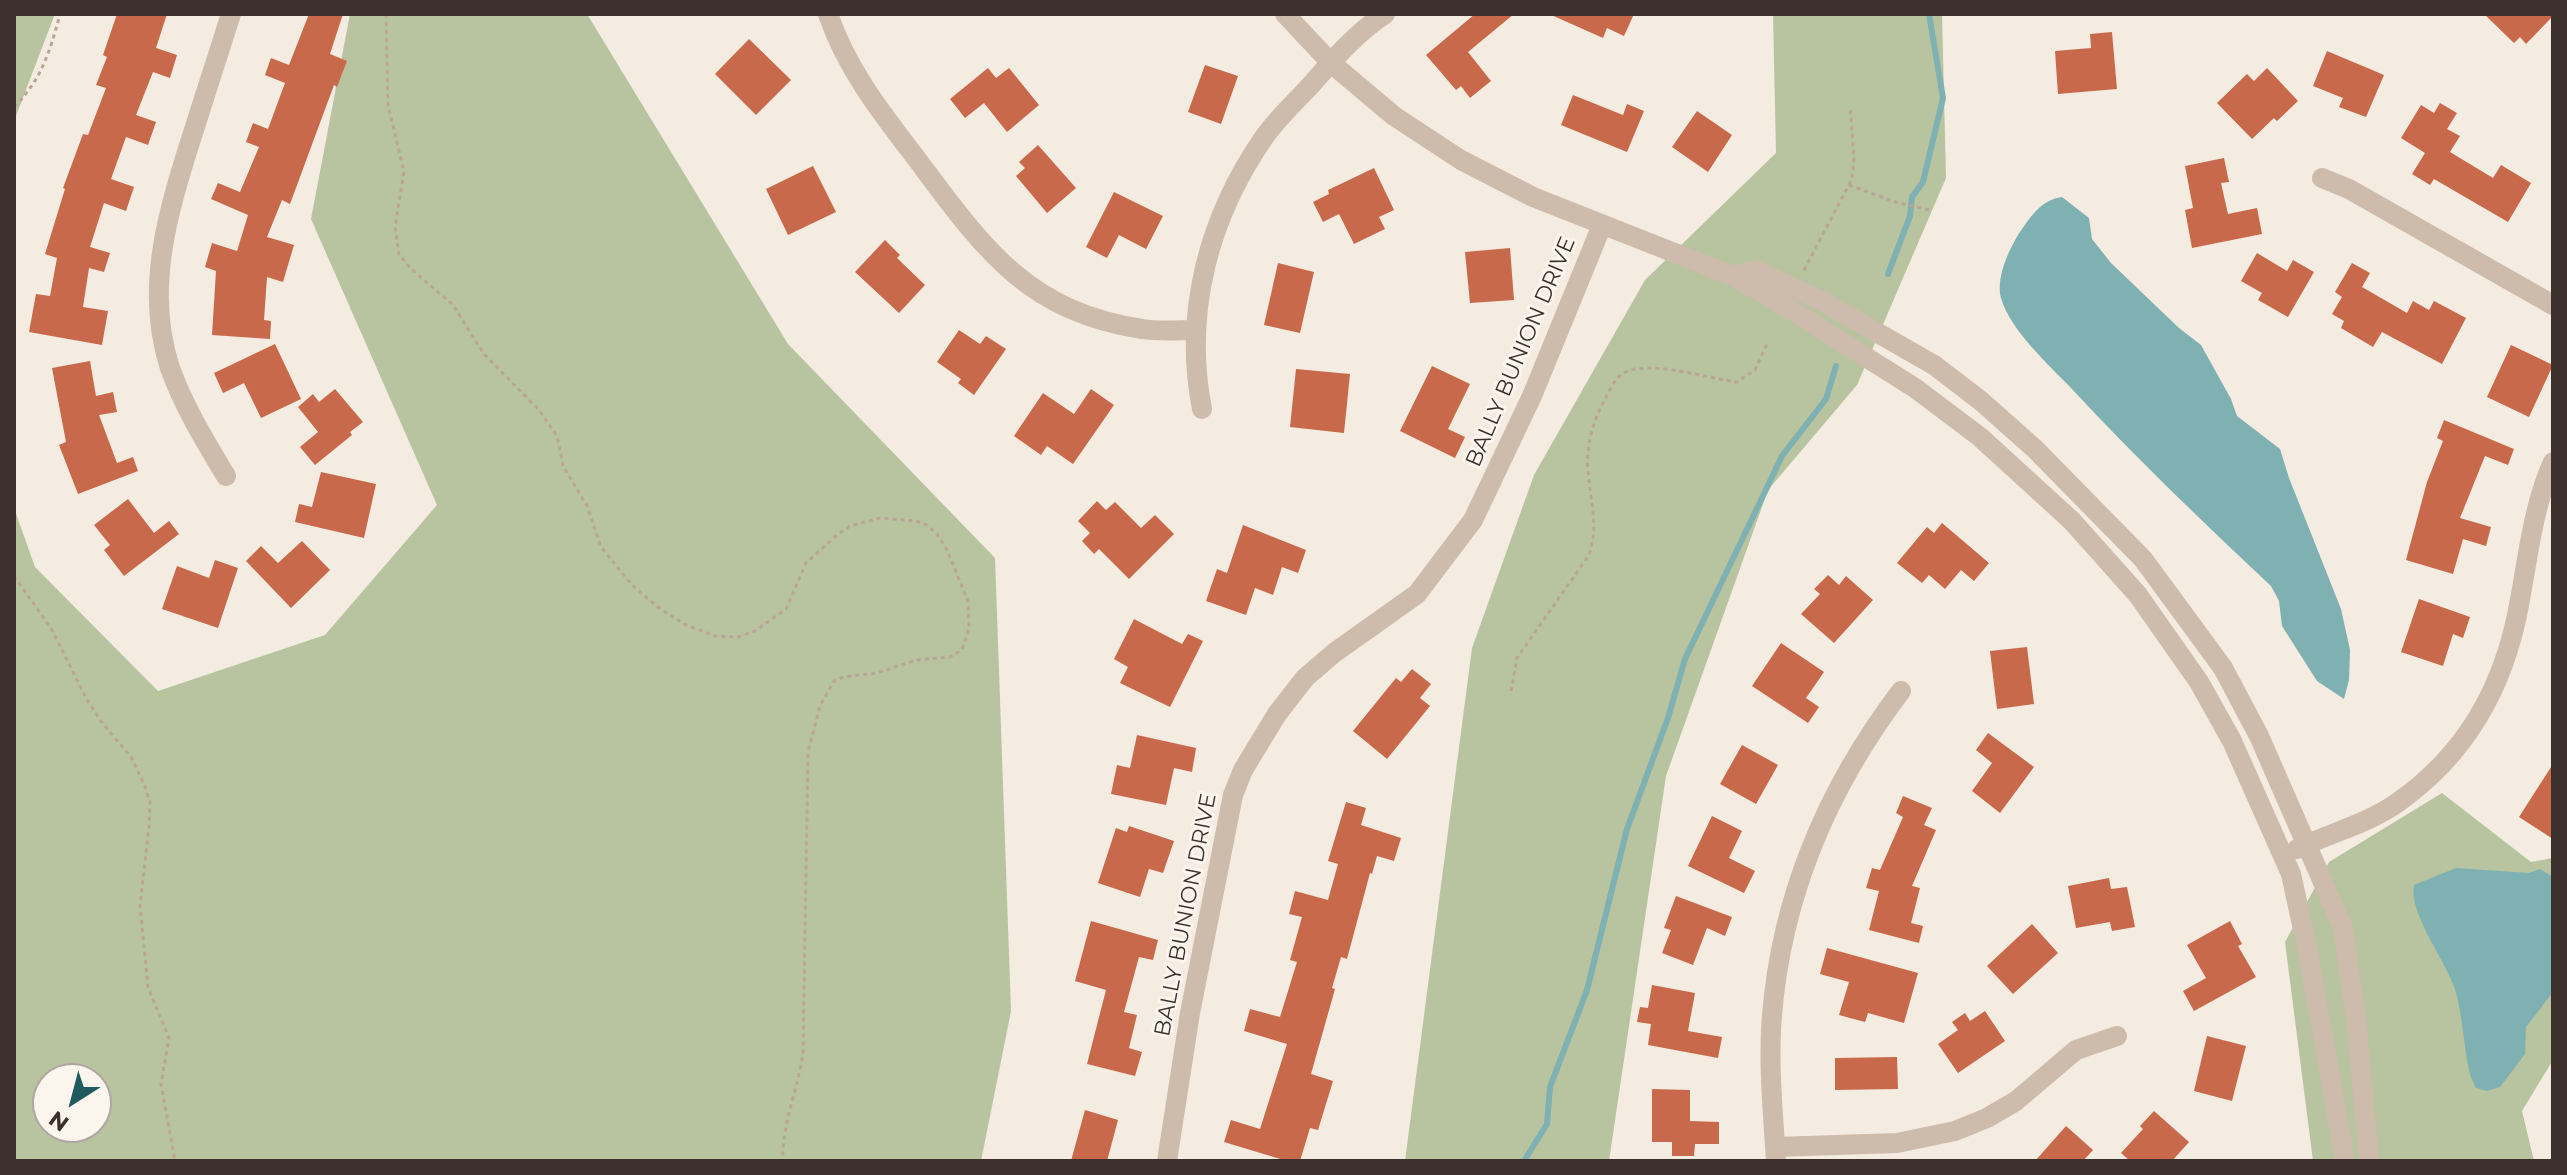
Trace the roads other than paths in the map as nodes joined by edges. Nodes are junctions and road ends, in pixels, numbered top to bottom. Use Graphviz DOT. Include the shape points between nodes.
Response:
graph roads {
  1 [pos="231,14"];
  2 [pos="828,14"];
  3 [pos="1285,14"];
  4 [pos="1385,14"];
  5 [pos="1331,63"];
  6 [pos="2322,178"];
  7 [pos="1602,225"];
  8 [pos="1733,276"];
  9 [pos="2553,305"];
  10 [pos="1196,330"];
  11 [pos="1202,409"];
  12 [pos="2553,462"];
  13 [pos="226,476"];
  14 [pos="1901,691"];
  15 [pos="2308,844"];
  16 [pos="2283,856"];
  17 [pos="2117,1036"];
  18 [pos="1776,1154"];
  19 [pos="1167,1161"];
  20 [pos="2345,1161"];
  21 [pos="2369,1161"];
  1 -- 13 [label="street" via="168,212 158,266 159,317 170,366 193,422"];
  2 -- 10 [label="street" via="864,89 1004,267 1046,297 1093,319 1144,330"];
  3 -- 5 [label="street"];
  4 -- 5 [label="street"];
  5 -- 7 [label="street" via="1394,116 1461,160"];
  5 -- 10 [label="street" via="1267,134 1233,188 1207,258"];
  6 -- 9 [label="street"];
  7 -- 8 [label="street"];
  7 -- 19 [label="street, BALLY BUNION DRIVE" via="1532,396 1473,520 1417,594 1305,678 1243,770 1233,795 1193,997"];
  8 -- 15 [label="street" via="1755,270 1934,365 2046,459 2143,559 2223,668"];
  8 -- 16 [label="street" via="1915,388 1980,437 2072,521 2138,595 2199,682 2232,741"];
  10 -- 11 [label="street"];
  12 -- 15 [label="street" via="2538,507 2512,644 2479,719 2441,767 2397,804"];
  14 -- 18 [label="street" via="1832,798 1791,904 1772,1016"];
  15 -- 16 [label="street"];
  15 -- 21 [label="street" via="2343,928"];
  16 -- 20 [label="street" via="2308,952"];
  17 -- 18 [label="street" via="2076,1050 2016,1101 1955,1131 1897,1143"];
}
